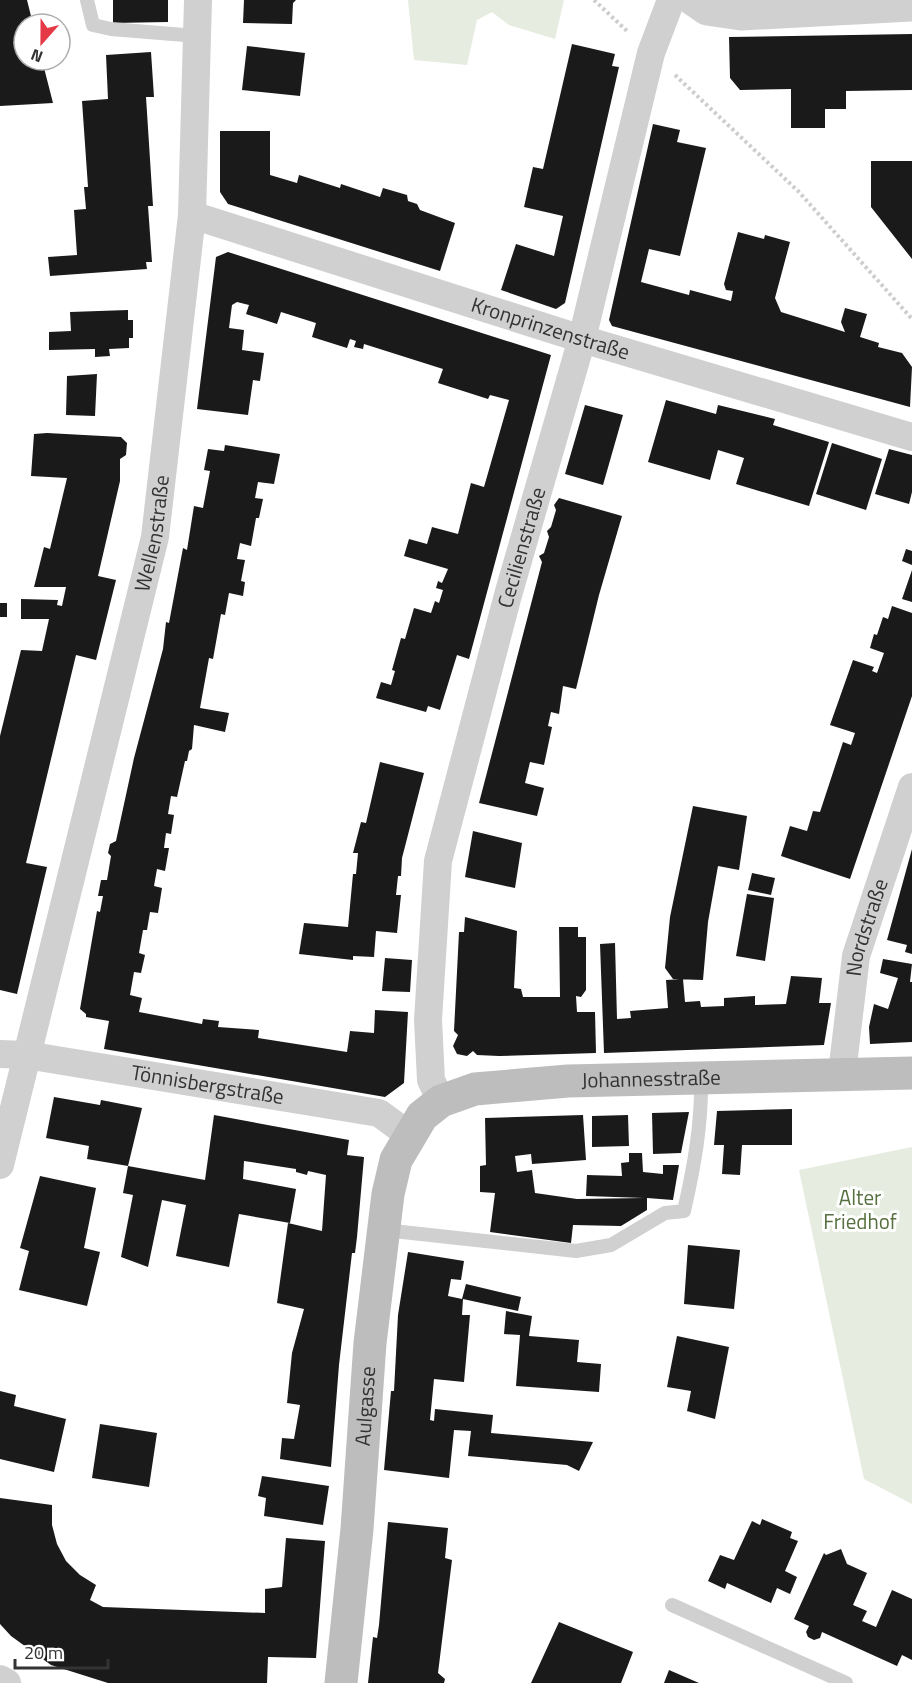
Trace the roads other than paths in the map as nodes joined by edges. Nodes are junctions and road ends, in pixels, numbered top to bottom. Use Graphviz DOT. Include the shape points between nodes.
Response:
graph roads {
  1 [pos="87,0"];
  2 [pos="198,0"];
  3 [pos="671,0"];
  4 [pos="694,0"];
  5 [pos="912,5"];
  6 [pos="197,36"];
  7 [pos="192,215"];
  8 [pos="582,339"];
  9 [pos="912,437"];
  10 [pos="912,787"];
  11 [pos="13,1054"];
  12 [pos="842,1073"];
  13 [pos="912,1073"];
  14 [pos="701,1076"];
  15 [pos="441,1101"];
  16 [pos="409,1135"];
  17 [pos="0,1165"];
  18 [pos="384,1230"];
  19 [pos="672,1605"];
  20 [pos="0,1679"];
  21 [pos="7,1683"];
  22 [pos="341,1683"];
  23 [pos="846,1683"];
  1 -- 6 [label="lane" via="93,25 111,30"];
  2 -- 6 [label="street, Wellenstraße"];
  3 -- 8 [label="street, Cecilienstraße" via="651,53"];
  4 -- 5 [label="street" via="707,9 741,14"];
  6 -- 7 [label="street, Wellenstraße"];
  7 -- 8 [label="street, Kronprinzenstraße"];
  7 -- 11 [label="street, Wellenstraße" via="155,537"];
  8 -- 9 [label="street, Kronprinzenstraße"];
  8 -- 15 [label="street, Cecilienstraße" via="502,617 438,861 428,1020 431,1080"];
  10 -- 12 [label="street, Nordstraße" via="856,956"];
  11 -- 16 [label="street, Tönnisbergstraße" via="379,1113"];
  11 -- 17 [label="street, Wellenstraße"];
  12 -- 13 [label="main road, Johannesstraße"];
  12 -- 14 [label="main road, Johannesstraße"];
  14 -- 15 [label="main road, Johannesstraße" via="475,1089"];
  14 -- 18 [label="lane" via="702,1109 684,1211 665,1213 611,1245 576,1251"];
  15 -- 16 [label="main road, Johannesstraße" via="422,1116"];
  16 -- 18 [label="main road, Aulgasse" via="396,1160"];
  18 -- 22 [label="main road, Aulgasse" via="370,1343"];
  19 -- 23 [label="lane"];
  20 -- 21 [label="street"];
}
